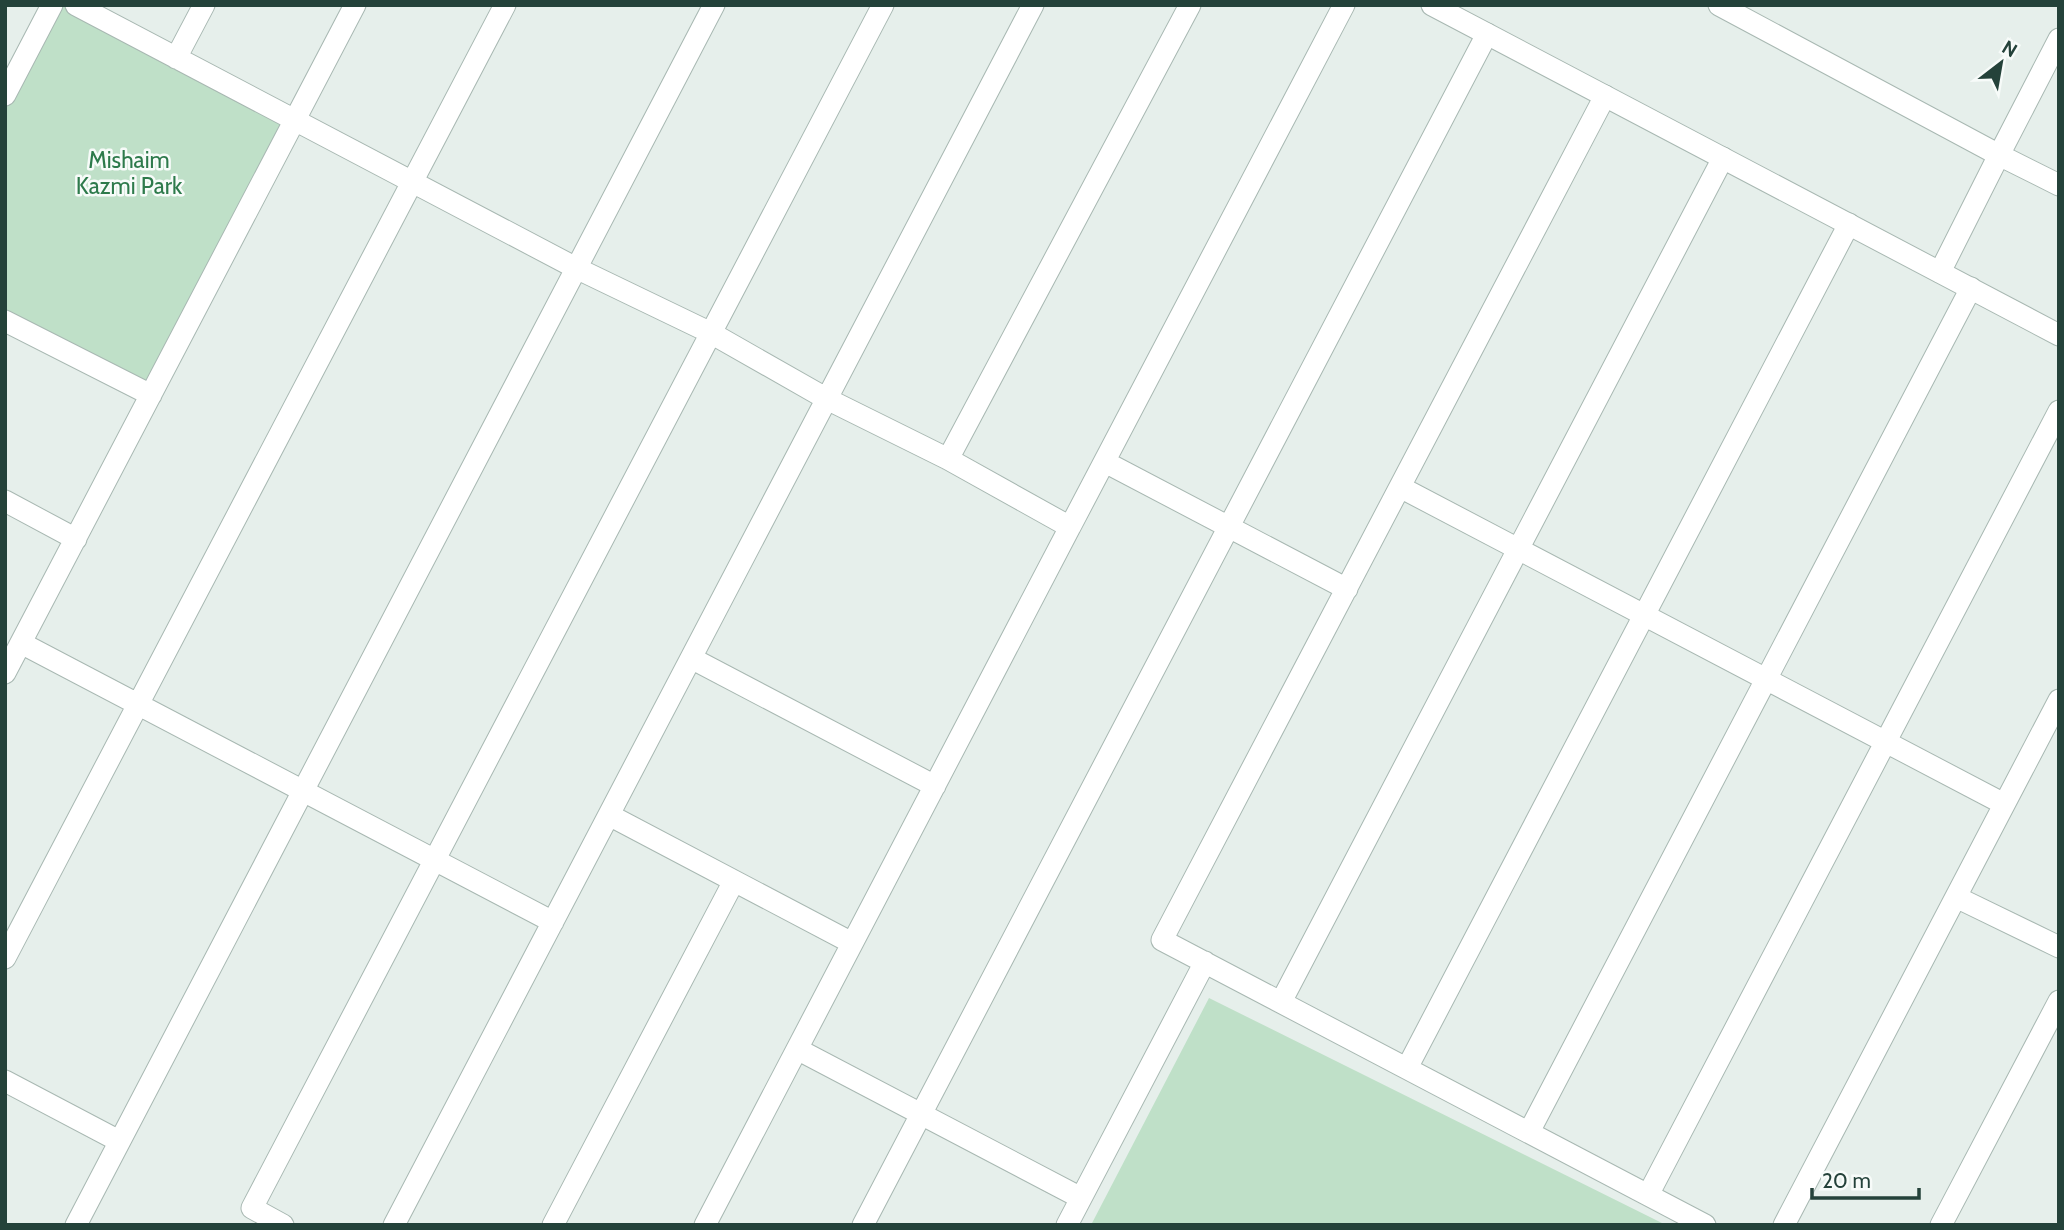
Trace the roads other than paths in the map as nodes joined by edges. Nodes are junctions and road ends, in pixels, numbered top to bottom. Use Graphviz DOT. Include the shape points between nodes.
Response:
graph roads {
  1 [pos="52,5"];
  2 [pos="76,5"];
  3 [pos="204,5"];
  4 [pos="355,5"];
  5 [pos="505,5"];
  6 [pos="714,5"];
  7 [pos="883,5"];
  8 [pos="1033,5"];
  9 [pos="1190,5"];
  10 [pos="1344,5"];
  11 [pos="1432,5"];
  12 [pos="1719,5"];
  13 [pos="1487,34"];
  14 [pos="2059,39"];
  15 [pos="176,58"];
  16 [pos="5,95"];
  17 [pos="1605,96"];
  18 [pos="295,120"];
  19 [pos="1998,155"];
  20 [pos="1723,158"];
  21 [pos="412,182"];
  22 [pos="2059,185"];
  23 [pos="1849,224"];
  24 [pos="576,268"];
  25 [pos="1940,272"];
  26 [pos="1971,288"];
  27 [pos="5,321"];
  28 [pos="711,333"];
  29 [pos="2059,335"];
  30 [pos="151,395"];
  31 [pos="827,399"];
  32 [pos="2059,411"];
  33 [pos="948,459"];
  34 [pos="1105,462"];
  35 [pos="1400,488"];
  36 [pos="5,502"];
  37 [pos="1070,527"];
  38 [pos="1228,527"];
  39 [pos="75,538"];
  40 [pos="1517,549"];
  41 [pos="1347,589"];
  42 [pos="1644,616"];
  43 [pos="21,643"];
  44 [pos="691,659"];
  45 [pos="5,673"];
  46 [pos="1766,680"];
  47 [pos="2059,700"];
  48 [pos="138,704"];
  49 [pos="1885,742"];
  50 [pos="935,786"];
  51 [pos="303,790"];
  52 [pos="2004,804"];
  53 [pos="609,815"];
  54 [pos="435,860"];
  55 [pos="734,881"];
  56 [pos="1956,897"];
  57 [pos="553,922"];
  58 [pos="852,943"];
  59 [pos="2059,947"];
  60 [pos="5,958"];
  61 [pos="1205,961"];
  62 [pos="2059,1001"];
  63 [pos="1281,1002"];
  64 [pos="797,1049"];
  65 [pos="1407,1068"];
  66 [pos="5,1081"];
  67 [pos="921,1114"];
  68 [pos="1529,1132"];
  69 [pos="119,1141"];
  70 [pos="1648,1195"];
  71 [pos="1081,1198"];
  72 [pos="76,1225"];
  73 [pos="283,1225"];
  74 [pos="394,1225"];
  75 [pos="553,1225"];
  76 [pos="705,1225"];
  77 [pos="863,1225"];
  78 [pos="1067,1225"];
  79 [pos="1705,1225"];
  80 [pos="1784,1225"];
  81 [pos="1941,1225"];
  1 -- 16 [label="street"];
  2 -- 15 [label="street"];
  3 -- 15 [label="street"];
  4 -- 18 [label="street"];
  5 -- 21 [label="street"];
  6 -- 24 [label="street"];
  7 -- 28 [label="street"];
  8 -- 31 [label="street"];
  9 -- 33 [label="street"];
  10 -- 34 [label="street"];
  11 -- 13 [label="street"];
  12 -- 19 [label="street"];
  13 -- 17 [label="street"];
  13 -- 38 [label="street"];
  14 -- 19 [label="street"];
  15 -- 18 [label="street"];
  17 -- 20 [label="street"];
  17 -- 35 [label="street"];
  18 -- 21 [label="street"];
  18 -- 30 [label="street"];
  19 -- 22 [label="street"];
  19 -- 25 [label="street"];
  20 -- 23 [label="street"];
  20 -- 40 [label="street"];
  21 -- 24 [label="street"];
  21 -- 48 [label="street"];
  23 -- 25 [label="street"];
  23 -- 42 [label="street"];
  24 -- 28 [label="street"];
  24 -- 51 [label="street"];
  25 -- 26 [label="street"];
  26 -- 29 [label="street"];
  26 -- 46 [label="street"];
  27 -- 30 [label="street"];
  28 -- 31 [label="street"];
  28 -- 54 [label="street"];
  30 -- 39 [label="street"];
  31 -- 33 [label="street"];
  31 -- 44 [label="street"];
  32 -- 49 [label="street"];
  33 -- 37 [label="street"];
  34 -- 37 [label="street"];
  34 -- 38 [label="street"];
  35 -- 40 [label="street"];
  35 -- 41 [label="street"];
  36 -- 39 [label="street"];
  37 -- 50 [label="street"];
  38 -- 41 [label="street"];
  38 -- 67 [label="street"];
  39 -- 43 [label="street"];
  40 -- 42 [label="street"];
  40 -- 63 [label="street"];
  41 -- 61 [label="street" via="1163,940"];
  42 -- 46 [label="street"];
  42 -- 65 [label="street"];
  43 -- 45 [label="street"];
  43 -- 48 [label="street"];
  44 -- 50 [label="street"];
  44 -- 53 [label="street"];
  46 -- 49 [label="street"];
  46 -- 68 [label="street"];
  47 -- 52 [label="street"];
  48 -- 51 [label="street"];
  48 -- 60 [label="street"];
  49 -- 52 [label="street"];
  49 -- 70 [label="street"];
  50 -- 58 [label="street"];
  51 -- 54 [label="street"];
  51 -- 69 [label="street"];
  52 -- 56 [label="street"];
  53 -- 55 [label="street"];
  53 -- 57 [label="street"];
  54 -- 57 [label="street"];
  54 -- 73 [label="street" via="252,1208"];
  55 -- 58 [label="street"];
  55 -- 75 [label="street"];
  56 -- 59 [label="street"];
  56 -- 80 [label="street"];
  57 -- 74 [label="street"];
  58 -- 64 [label="street"];
  61 -- 63 [label="street"];
  61 -- 71 [label="street"];
  62 -- 81 [label="street"];
  63 -- 65 [label="street"];
  64 -- 67 [label="street"];
  64 -- 76 [label="street"];
  65 -- 68 [label="street"];
  66 -- 69 [label="street"];
  67 -- 71 [label="street"];
  67 -- 77 [label="street"];
  68 -- 70 [label="street"];
  69 -- 72 [label="street"];
  70 -- 79 [label="street"];
  71 -- 78 [label="street"];
}
